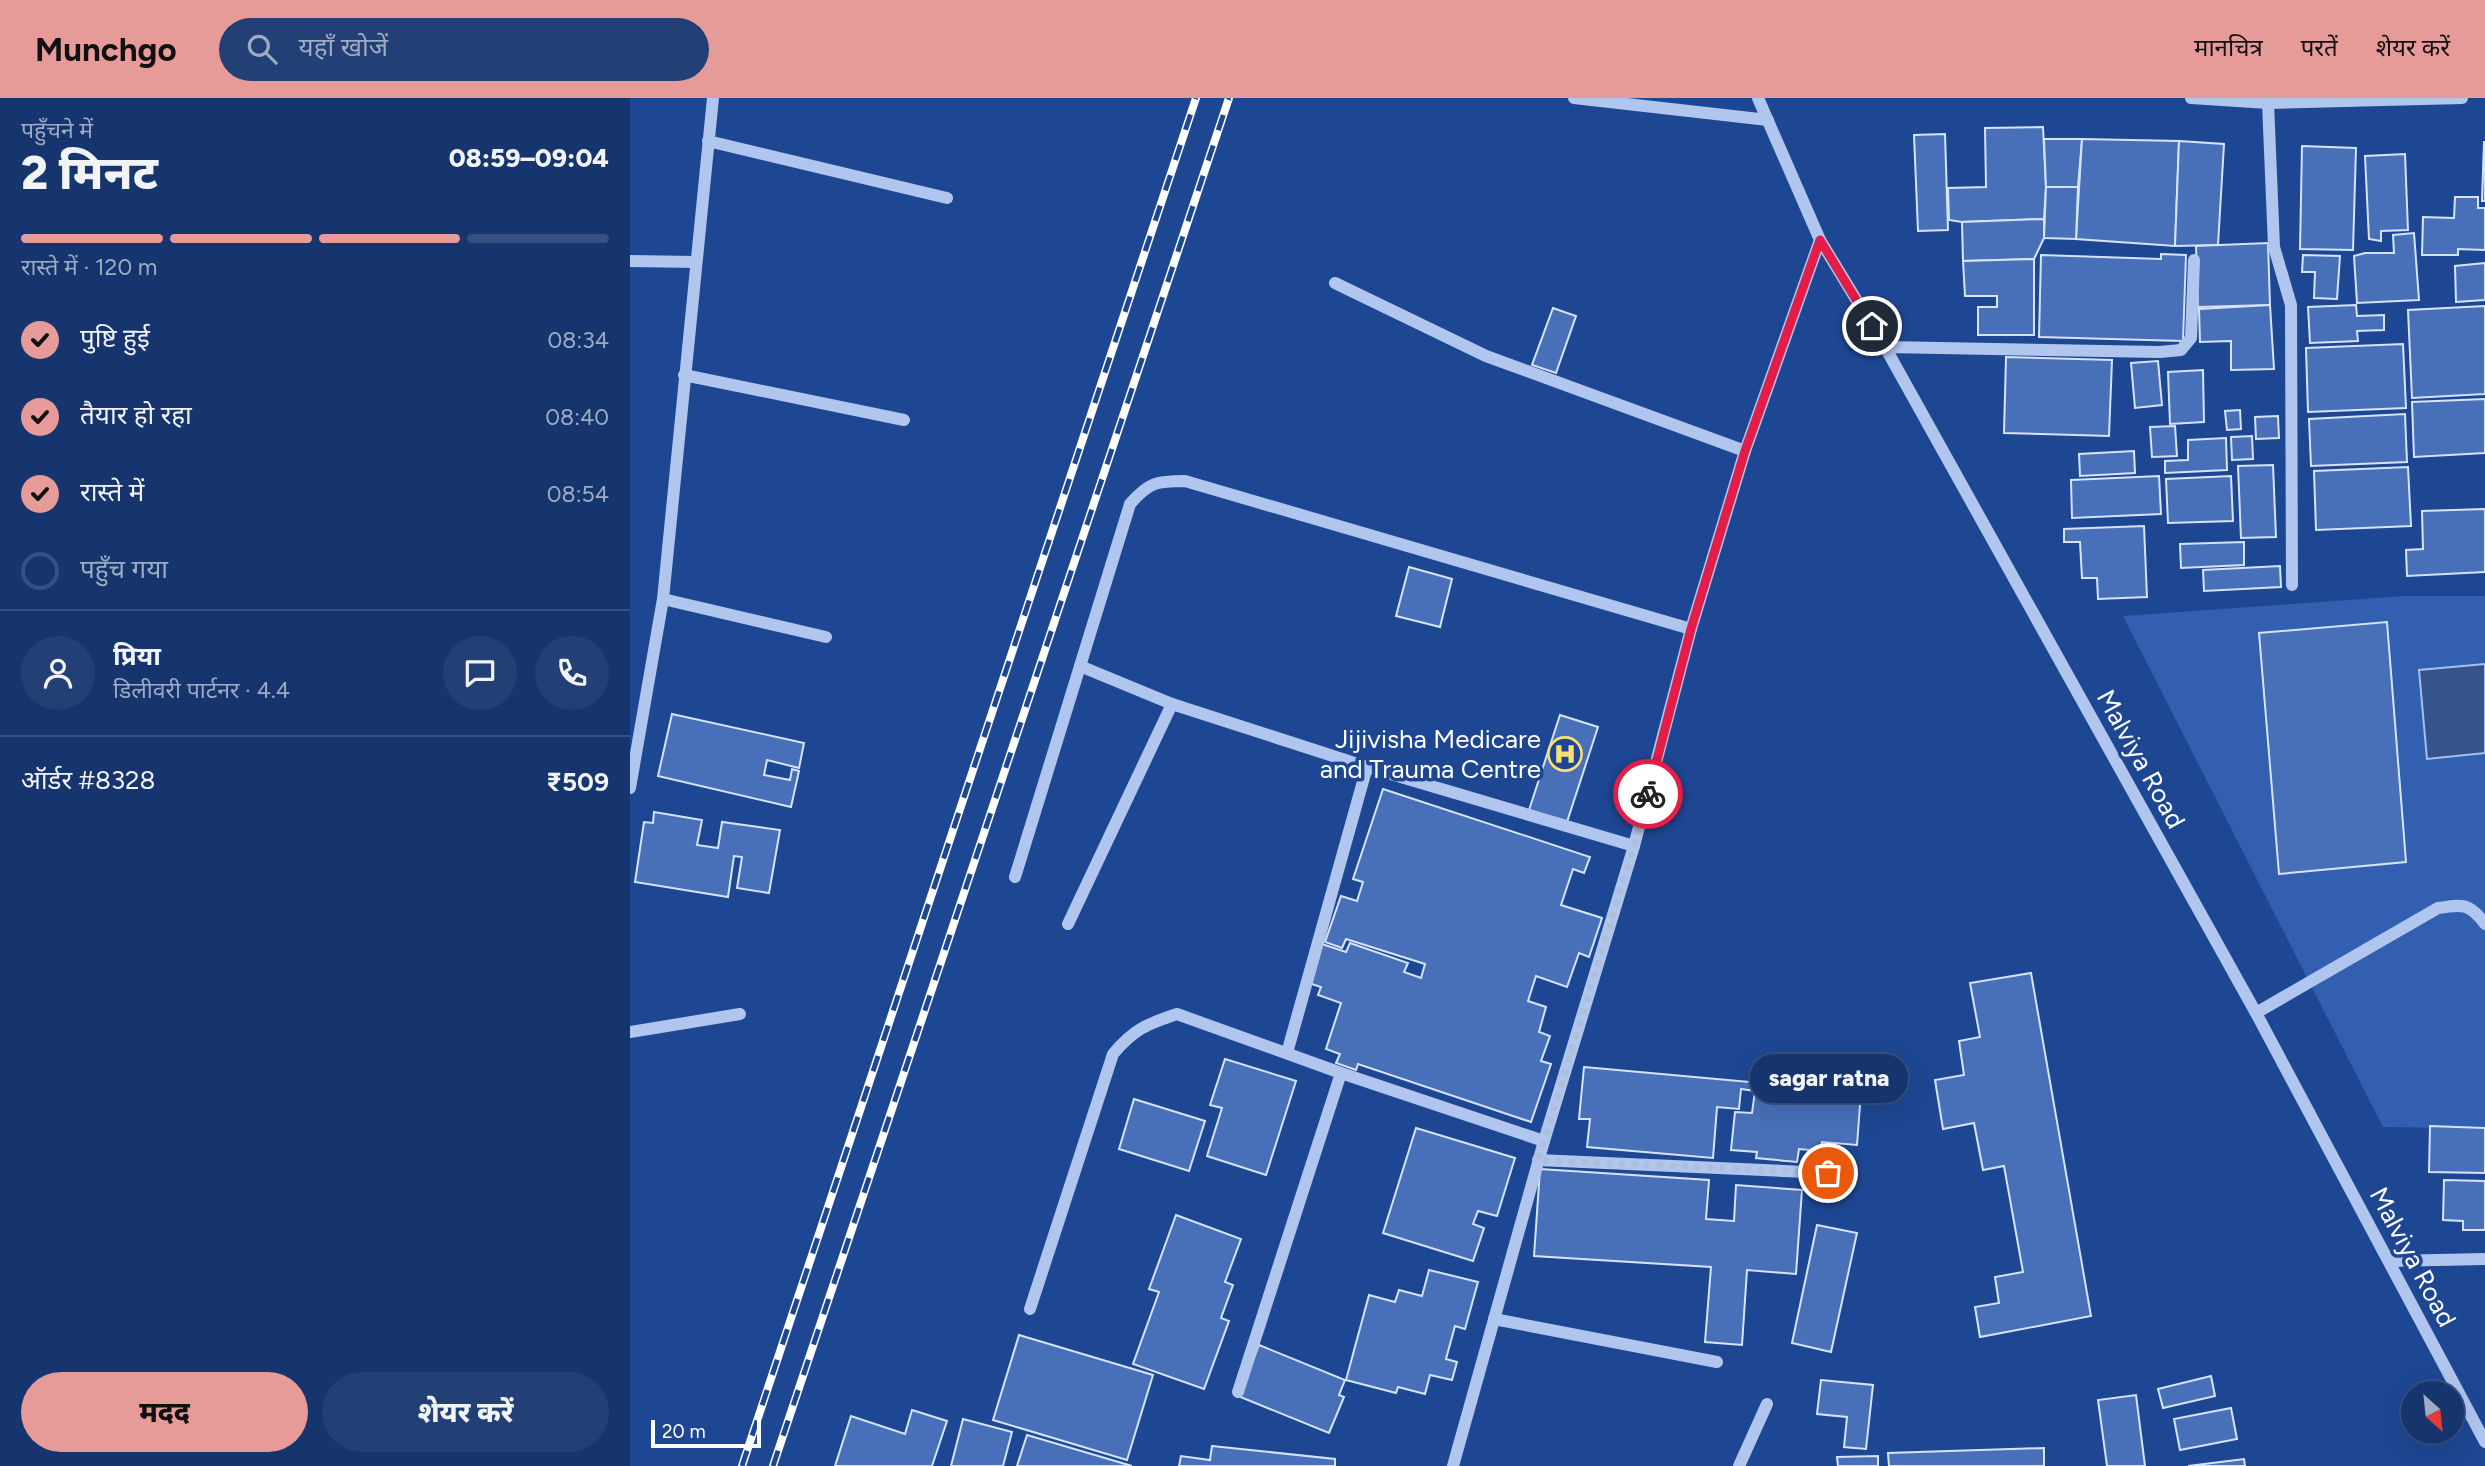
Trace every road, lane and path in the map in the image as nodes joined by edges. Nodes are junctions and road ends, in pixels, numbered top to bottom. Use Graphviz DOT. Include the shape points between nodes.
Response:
graph roads {
  1 [pos="713,98"];
  2 [pos="1574,98"];
  3 [pos="1758,98"];
  4 [pos="2190,98"];
  5 [pos="2462,98"];
  6 [pos="2269,103"];
  7 [pos="1768,120"];
  8 [pos="708,141"];
  9 [pos="947,198"];
  10 [pos="1820,240"];
  11 [pos="2194,260"];
  12 [pos="630,261"];
  13 [pos="696,262"];
  14 [pos="1335,283"];
  15 [pos="1885,347"];
  16 [pos="684,375"];
  17 [pos="904,420"];
  18 [pos="1745,451"];
  19 [pos="2292,585"];
  20 [pos="663,599"];
  21 [pos="1691,629"];
  22 [pos="826,637"];
  23 [pos="1080,666"];
  24 [pos="1172,704"];
  25 [pos="1367,767"];
  26 [pos="630,789"];
  27 [pos="1634,846"];
  28 [pos="1014,877"];
  29 [pos="1068,924"];
  30 [pos="2485,924"];
  31 [pos="2256,1013"];
  32 [pos="740,1014"];
  33 [pos="630,1032"];
  34 [pos="1287,1053"];
  35 [pos="1341,1073"];
  36 [pos="1544,1141"];
  37 [pos="1538,1160"];
  38 [pos="1828,1173"];
  39 [pos="2485,1259"];
  40 [pos="2389,1261"];
  41 [pos="1030,1309"];
  42 [pos="1494,1319"];
  43 [pos="1717,1362"];
  44 [pos="1238,1392"];
  45 [pos="1766,1404"];
  46 [pos="2485,1442"];
  47 [pos="1453,1466"];
  48 [pos="1739,1466"];
  1 -- 8 [label="street"];
  2 -- 7 [label="street"];
  3 -- 7 [label="street, Malviya Road"];
  4 -- 6 [label="street"];
  5 -- 6 [label="street"];
  6 -- 19 [label="street" via="2274,247 2291,305"];
  7 -- 10 [label="street, Malviya Road"];
  8 -- 9 [label="street"];
  8 -- 13 [label="street"];
  10 -- 15 [label="street, Malviya Road"];
  10 -- 18 [label="street"];
  11 -- 15 [label="street" via="2191,338 2181,350"];
  12 -- 13 [label="street"];
  13 -- 16 [label="street"];
  14 -- 18 [label="street" via="1486,356"];
  15 -- 31 [label="street, Malviya Road"];
  16 -- 17 [label="street"];
  16 -- 20 [label="street"];
  18 -- 21 [label="street"];
  20 -- 22 [label="street"];
  20 -- 26 [label="street"];
  21 -- 23 [label="street" via="1185,481 1157,481 1130,504"];
  21 -- 27 [label="street"];
  23 -- 24 [label="street"];
  23 -- 28 [label="street"];
  24 -- 25 [label="street"];
  24 -- 29 [label="street"];
  25 -- 27 [label="street"];
  25 -- 34 [label="street"];
  27 -- 36 [label="street"];
  30 -- 31 [label="street" via="2474,910 2459,905 2438,908"];
  31 -- 40 [label="street, Malviya Road"];
  32 -- 33 [label="street"];
  34 -- 35 [label="street"];
  34 -- 41 [label="street" via="1178,1014 1129,1035 1113,1054"];
  35 -- 36 [label="street"];
  35 -- 44 [label="street"];
  36 -- 37 [label="street"];
  37 -- 38 [label="street"];
  37 -- 42 [label="street"];
  39 -- 40 [label="street"];
  40 -- 46 [label="street, Malviya Road"];
  42 -- 43 [label="street"];
  42 -- 47 [label="street"];
  45 -- 48 [label="street"];
}
